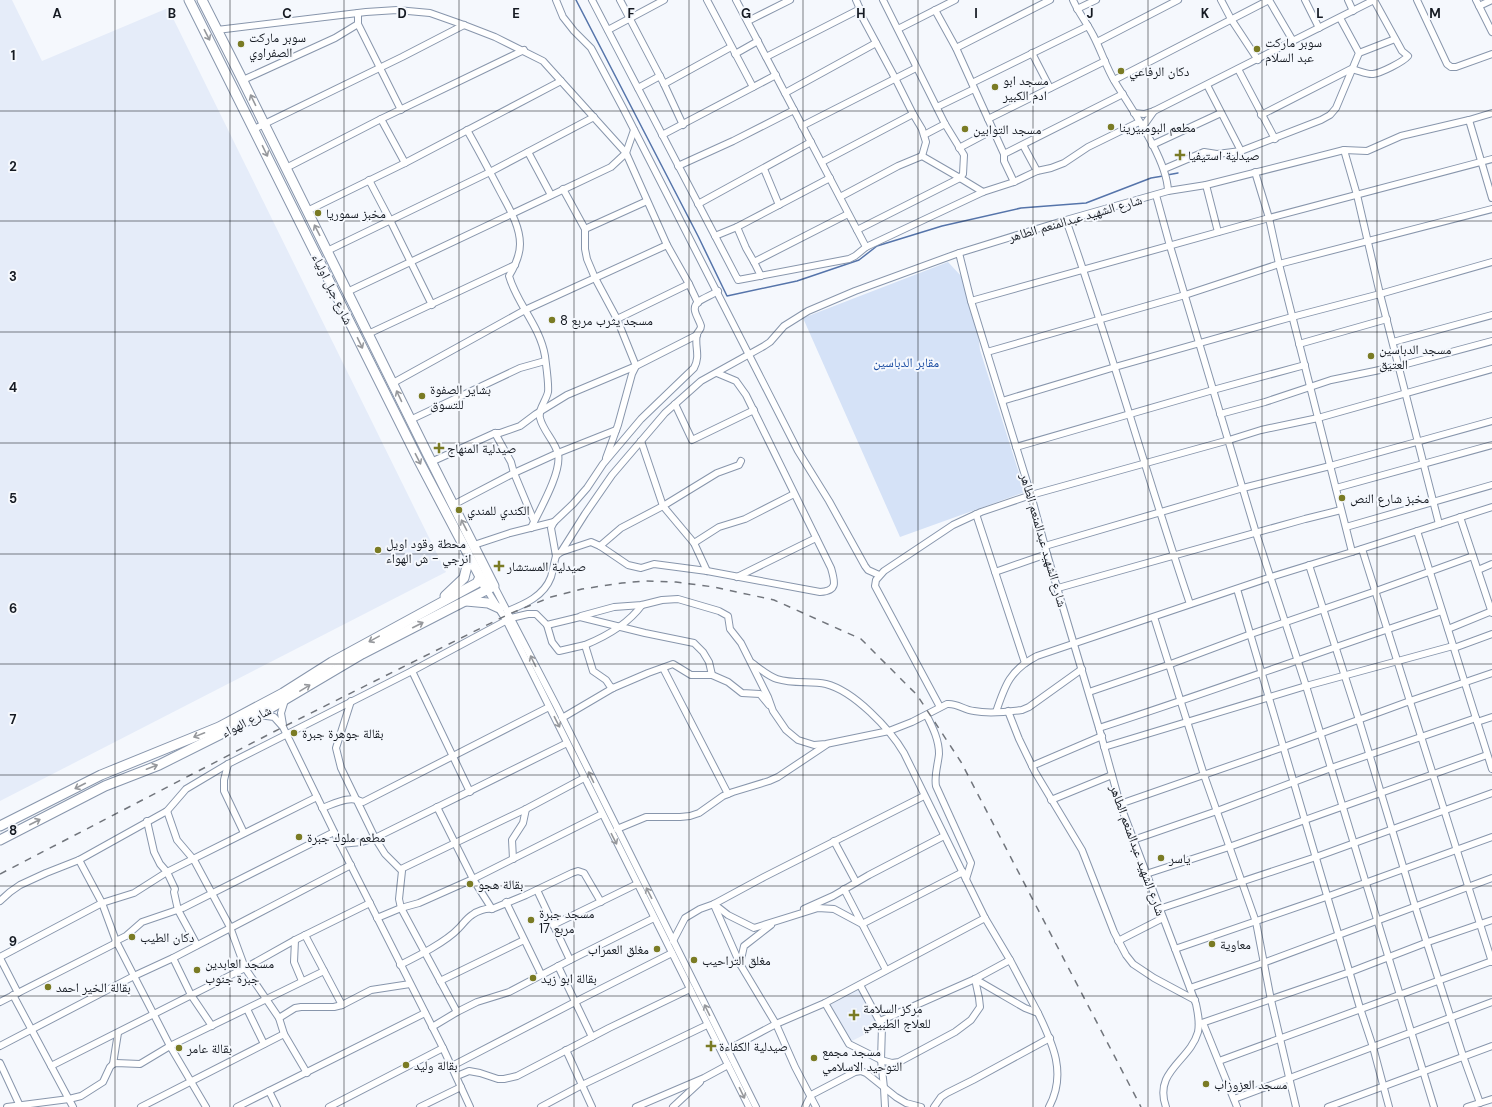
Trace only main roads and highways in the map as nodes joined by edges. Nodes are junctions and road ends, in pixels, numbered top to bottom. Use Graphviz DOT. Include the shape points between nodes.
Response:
graph roads {
  1 [pos="189,0"];
  2 [pos="202,0"];
  3 [pos="469,558"];
  4 [pos="485,575"];
  5 [pos="465,601"];
  6 [pos="433,606"];
  7 [pos="503,610"];
  8 [pos="0,826"];
  9 [pos="0,840"];
  1 -- 3 [label="highway, شارع جبل اولياء, one-way"];
  4 -- 2 [label="highway, شارع جبل اولياء, one-way" via="454,505"];
  3 -- 4 [label="highway, شارع جبل اولياء"];
  3 -- 6 [label="highway" via="464,578"];
  4 -- 5 [label="highway, شارع الهواء" via="491,588"];
  4 -- 6 [label="highway, شارع الهواء"];
  5 -- 7 [label="highway" via="485,602"];
  9 -- 5 [label="highway, شارع الهواء, one-way" via="105,786 159,765 259,715 362,654"];
  6 -- 8 [label="highway, شارع الهواء, one-way" via="219,727 101,775"];
}
